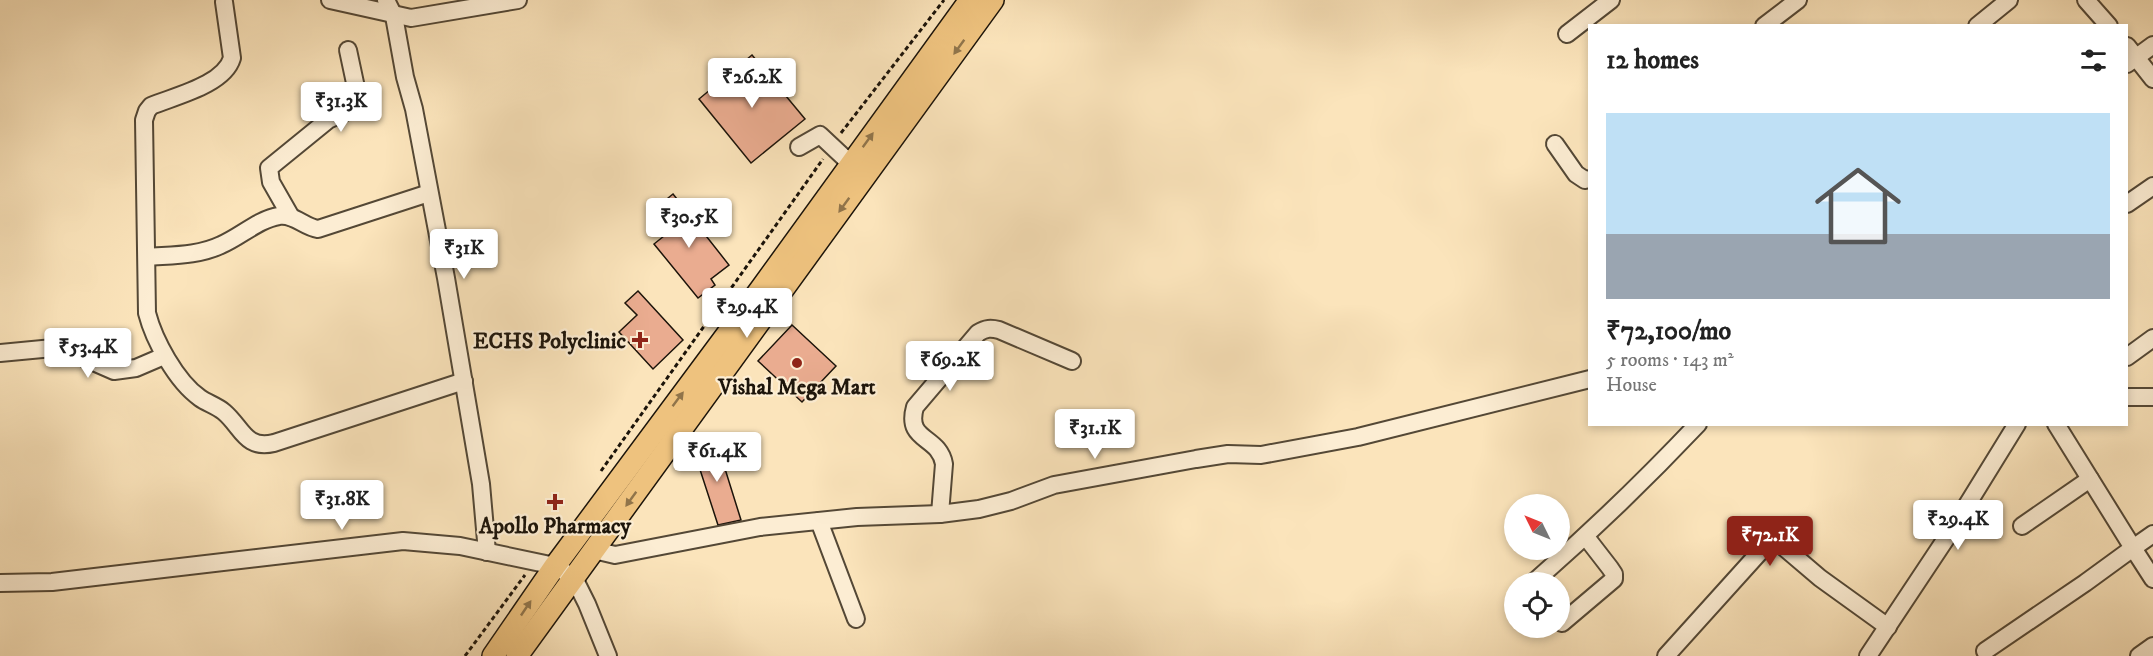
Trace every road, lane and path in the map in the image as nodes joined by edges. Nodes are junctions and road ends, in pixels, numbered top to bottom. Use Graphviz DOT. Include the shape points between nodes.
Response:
graph roads {
  1 [pos="330,0"];
  2 [pos="386,0"];
  3 [pos="518,0"];
  4 [pos="944,0"];
  5 [pos="969,0"];
  6 [pos="993,0"];
  7 [pos="1611,0"];
  8 [pos="1798,0"];
  9 [pos="2009,0"];
  10 [pos="2086,0"];
  11 [pos="224,2"];
  12 [pos="394,16"];
  13 [pos="1767,24"];
  14 [pos="1979,24"];
  15 [pos="2107,24"];
  16 [pos="1567,34"];
  17 [pos="2153,45"];
  18 [pos="348,50"];
  19 [pos="2130,56"];
  20 [pos="2153,79"];
  21 [pos="1555,144"];
  22 [pos="832,146"];
  23 [pos="799,147"];
  24 [pos="851,164"];
  25 [pos="1588,179"];
  26 [pos="2153,186"];
  27 [pos="429,193"];
  28 [pos="2128,203"];
  29 [pos="291,217"];
  30 [pos="147,257"];
  31 [pos="2153,338"];
  32 [pos="0,353"];
  33 [pos="164,356"];
  34 [pos="2128,356"];
  35 [pos="1072,361"];
  36 [pos="1588,380"];
  37 [pos="464,381"];
  38 [pos="2128,397"];
  39 [pos="2153,397"];
  40 [pos="1696,426"];
  41 [pos="2016,426"];
  42 [pos="2057,426"];
  43 [pos="599,474"];
  44 [pos="2090,479"];
  45 [pos="940,514"];
  46 [pos="819,521"];
  47 [pos="2022,526"];
  48 [pos="2153,534"];
  49 [pos="1586,537"];
  50 [pos="2133,548"];
  51 [pos="594,550"];
  52 [pos="487,552"];
  53 [pos="545,563"];
  54 [pos="1546,572"];
  55 [pos="574,578"];
  56 [pos="2153,579"];
  57 [pos="0,583"];
  58 [pos="1570,616"];
  59 [pos="856,619"];
  60 [pos="1888,627"];
  61 [pos="2153,646"];
  62 [pos="1985,651"];
  63 [pos="465,656"];
  64 [pos="493,656"];
  65 [pos="517,656"];
  66 [pos="608,656"];
  67 [pos="1666,656"];
  68 [pos="1868,656"];
  69 [pos="2139,656"];
  1 -- 12 [label="street"];
  2 -- 12 [label="street"];
  3 -- 12 [label="street" via="425,17"];
  4 -- 22 [label="path"];
  24 -- 5 [label="main road, one-way"];
  6 -- 51 [label="main road, one-way"];
  7 -- 16 [label="street"];
  8 -- 13 [label="street"];
  9 -- 14 [label="street"];
  10 -- 15 [label="street"];
  11 -- 30 [label="street" via="230,66 208,83 151,106 144,120"];
  12 -- 27 [label="street"];
  17 -- 19 [label="street"];
  18 -- 29 [label="street" via="358,97 354,108 328,120 269,168"];
  19 -- 20 [label="street"];
  21 -- 25 [label="street" via="1576,174"];
  22 -- 23 [label="street" via="820,135"];
  22 -- 24 [label="street"];
  22 -- 43 [label="path"];
  53 -- 24 [label="main road, one-way"];
  26 -- 28 [label="street"];
  27 -- 29 [label="street" via="318,229"];
  27 -- 37 [label="street"];
  29 -- 30 [label="street" via="270,218 220,246 201,252"];
  30 -- 33 [label="street" via="147,313"];
  31 -- 34 [label="street"];
  32 -- 33 [label="street" via="66,350 114,371 136,368"];
  33 -- 37 [label="street" via="191,391 222,410 256,445 274,443"];
  35 -- 45 [label="street" via="999,330 984,329 978,333 915,407 912,418 917,432 942,456"];
  36 -- 45 [label="street" via="1358,437 1261,455 1228,454 1196,459 1054,485 1011,501"];
  37 -- 52 [label="street" via="481,484"];
  38 -- 39 [label="street"];
  40 -- 49 [label="street"];
  41 -- 60 [label="street"];
  42 -- 44 [label="street"];
  44 -- 47 [label="street"];
  44 -- 50 [label="street"];
  45 -- 46 [label="street"];
  46 -- 51 [label="street" via="684,540 633,553 615,555"];
  46 -- 59 [label="street"];
  48 -- 50 [label="street"];
  49 -- 54 [label="street"];
  49 -- 58 [label="street" via="1614,579"];
  50 -- 56 [label="street"];
  50 -- 62 [label="street"];
  51 -- 55 [label="main road"];
  52 -- 53 [label="street"];
  52 -- 57 [label="street" via="403,541 52,582"];
  53 -- 55 [label="street"];
  53 -- 63 [label="path"];
  64 -- 53 [label="main road, one-way"];
  55 -- 65 [label="main road"];
  55 -- 66 [label="street"];
  60 -- 67 [label="street" via="1773,542"];
  60 -- 68 [label="street"];
  61 -- 69 [label="street"];
}
